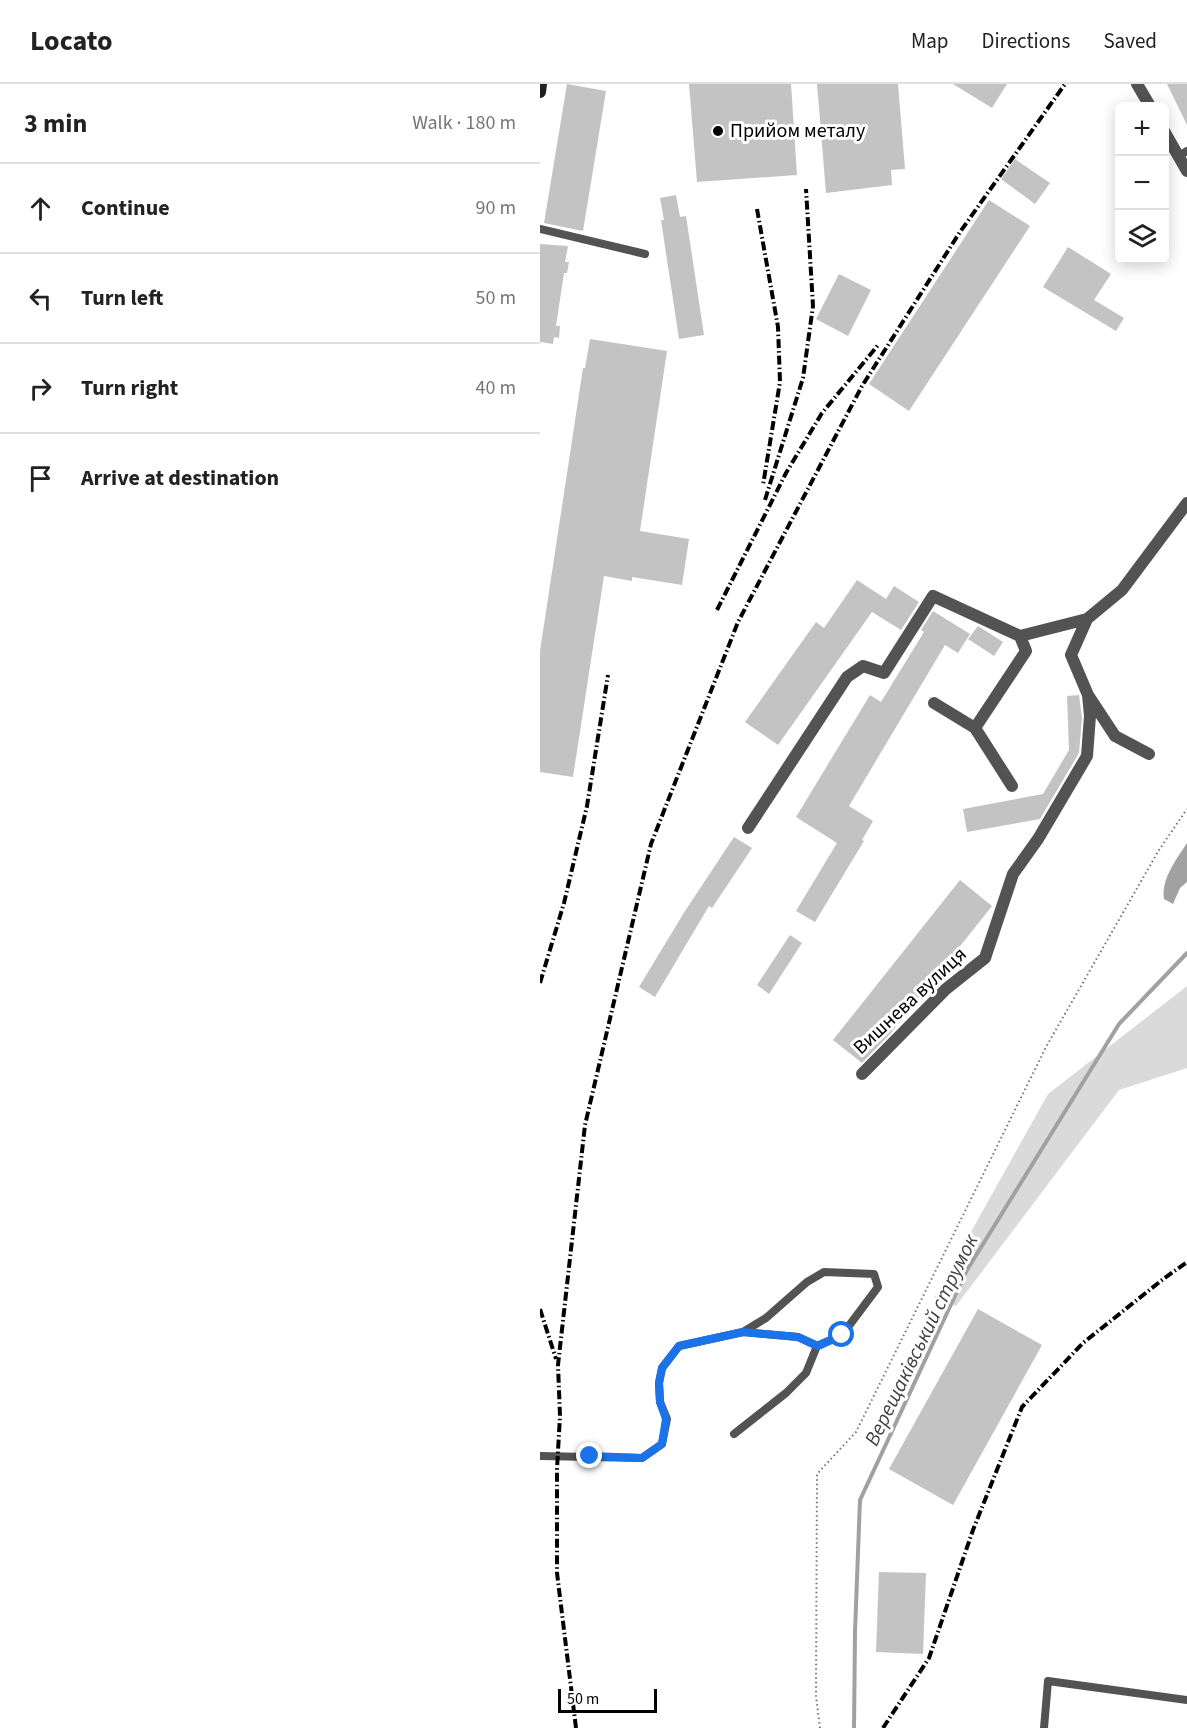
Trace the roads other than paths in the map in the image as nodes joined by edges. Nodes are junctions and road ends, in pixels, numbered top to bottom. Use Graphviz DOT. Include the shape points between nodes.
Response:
graph roads {
  1 [pos="541,84"];
  2 [pos="1137,84"];
  3 [pos="540,92"];
  4 [pos="1148,102"];
  5 [pos="1169,137"];
  6 [pos="1183,153"];
  7 [pos="1187,171"];
  8 [pos="540,229"];
  9 [pos="645,254"];
  10 [pos="1187,503"];
  11 [pos="1087,619"];
  12 [pos="1020,636"];
  13 [pos="1088,695"];
  14 [pos="934,703"];
  15 [pos="975,728"];
  16 [pos="1149,754"];
  17 [pos="1012,786"];
  18 [pos="748,828"];
  19 [pos="862,1074"];
  20 [pos="743,1332"];
  21 [pos="818,1346"];
  22 [pos="734,1434"];
  23 [pos="540,1456"];
  24 [pos="1187,1700"];
  25 [pos="1044,1728"];
  1 -- 3 [label="street"];
  2 -- 4 [label="street"];
  5 -- 6 [label="street"];
  6 -- 7 [label="street"];
  8 -- 9 [label="lane"];
  10 -- 11 [label="street, Вишнева вулиця" via="1122,590"];
  11 -- 12 [label="street, Вишнева вулиця"];
  11 -- 13 [label="street, Вишнева вулиця" via="1071,655"];
  12 -- 15 [label="street" via="1026,651"];
  12 -- 18 [label="street" via="933,596 884,673 862,666 848,677"];
  13 -- 16 [label="street, Вишнева вулиця" via="1115,736"];
  13 -- 19 [label="street, Вишнева вулиця" via="1087,756 1038,840 1013,874 985,958 946,989"];
  14 -- 15 [label="street"];
  15 -- 17 [label="street"];
  20 -- 21 [label="lane" via="798,1337"];
  20 -- 21 [label="lane" via="824,1272 874,1274 878,1287 863,1310 842,1335"];
  20 -- 23 [label="lane" via="679,1346 662,1368 659,1383 666,1419 662,1444 642,1458"];
  21 -- 22 [label="lane" via="806,1373"];
  24 -- 25 [label="lane" via="1048,1681"];
}
